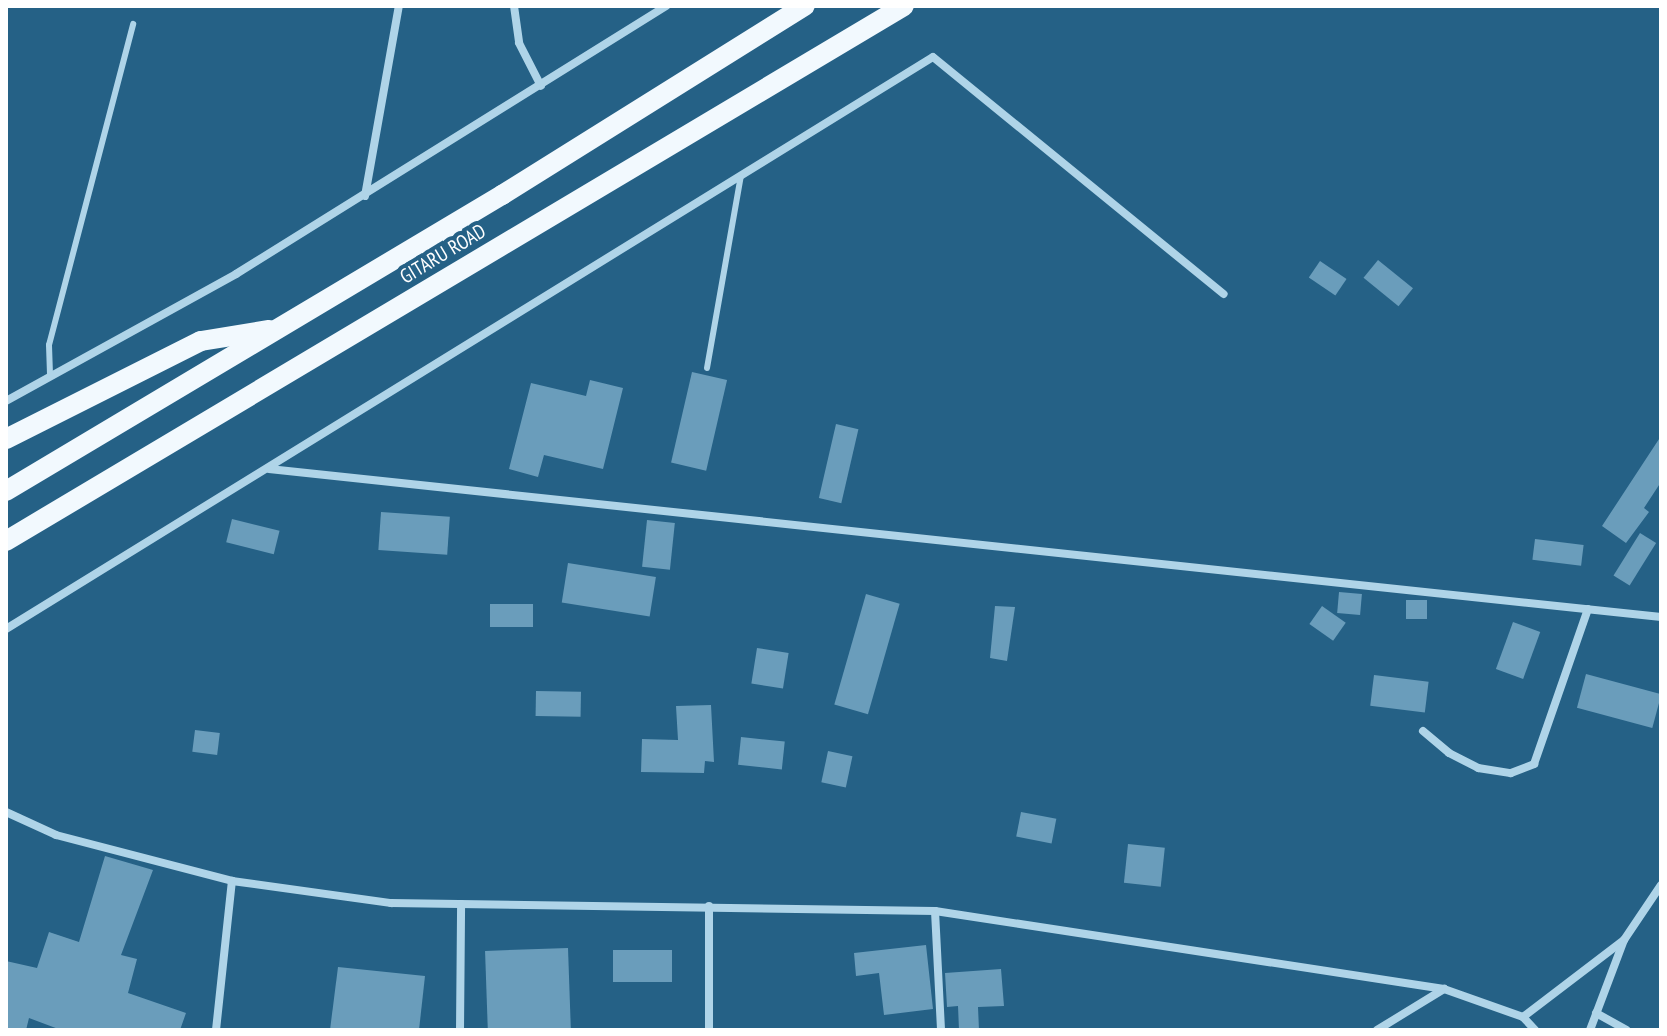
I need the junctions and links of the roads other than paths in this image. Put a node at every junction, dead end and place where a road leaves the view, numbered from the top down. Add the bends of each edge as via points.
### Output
1 (399, 6) edge
2 (514, 6) edge
3 (666, 6) edge
4 (805, 6) edge
5 (904, 6) edge
6 (133, 24) dead end
7 (541, 86) junction
8 (741, 176) junction
9 (365, 196) junction
10 (1224, 294) dead end
11 (281, 328) junction
12 (707, 368) dead end
13 (50, 374) junction
14 (6, 401) edge
15 (6, 439) edge
16 (268, 469) junction
17 (6, 491) edge
18 (50, 515) junction
19 (6, 541) edge
20 (6, 554) edge
21 (1588, 609) junction
22 (1661, 617) edge
23 (6, 629) edge
24 (1423, 731) dead end
25 (6, 812) edge
26 (232, 881) junction
27 (1661, 885) edge
28 (461, 904) junction
29 (709, 906) junction
30 (935, 911) junction
31 (1624, 940) junction
32 (1444, 989) junction
33 (1596, 1013) junction
34 (1523, 1017) junction
35 (216, 1030) edge
36 (460, 1030) edge
37 (709, 1030) edge
38 (941, 1030) edge
39 (1377, 1030) edge
40 (1535, 1030) edge
41 (1590, 1030) edge
42 (1627, 1030) edge

1 - 9 street
2 - 7 street via 519,43
3 - 7 street
4 - 11 main road, GITARU ROAD
5 - 18 main road, GITARU ROAD
6 - 13 lane via 49,345
7 - 9 street
8 - 10 street via 933,57
8 - 12 lane
8 - 16 street
9 - 13 street
11 - 15 main road via 201,341
11 - 17 main road, GITARU ROAD
13 - 14 street
16 - 21 street
16 - 23 street
18 - 19 main road, GITARU ROAD
18 - 20 main road
21 - 22 street
21 - 24 street via 1534,764 1511,773 1478,768
25 - 26 street via 56,835
26 - 28 street via 391,903
26 - 35 street
27 - 31 street
28 - 29 street
28 - 36 street
29 - 30 street
29 - 37 street
30 - 32 street
30 - 38 street
31 - 33 street
31 - 34 street
32 - 34 street
32 - 39 street
33 - 41 street
33 - 42 street
34 - 40 street

